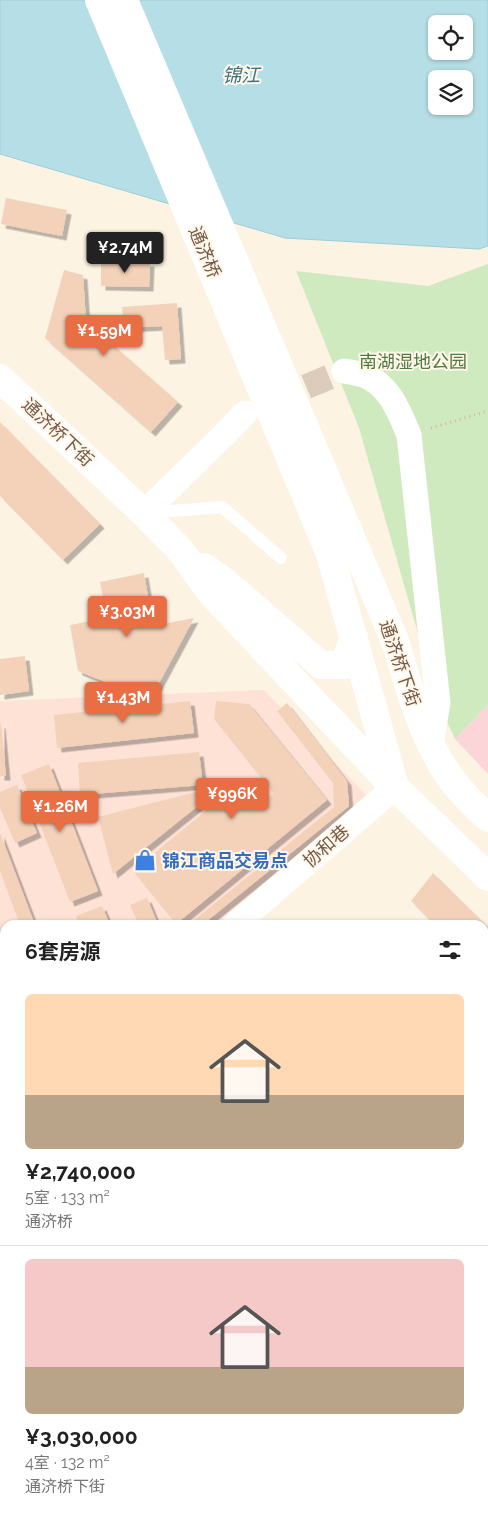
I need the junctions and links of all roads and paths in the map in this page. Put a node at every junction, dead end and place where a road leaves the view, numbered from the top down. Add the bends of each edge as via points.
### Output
1 (100, 0) edge
2 (124, 0) edge
3 (344, 371) tunnel mouth
4 (0, 378) edge
5 (488, 411) edge
6 (245, 413) dead end
7 (409, 435) junction
8 (322, 500) junction
9 (144, 513) junction
10 (180, 550) junction
11 (281, 558) dead end
12 (354, 637) junction
13 (431, 744) junction
14 (395, 788) junction
15 (482, 808) edge
16 (488, 877) edge
17 (241, 920) edge

1 - 8 street, 通济桥
2 - 8 street, 通济桥
3 - 7 street via 364,375 382,387 397,405
4 - 9 street, 通济桥下街
5 - 7 path
6 - 9 street
7 - 13 street via 438,703
8 - 12 street, 通济桥下街 via 330,554
8 - 13 street, 通济桥下街 via 394,641 416,711
9 - 10 street, 通济桥下街
9 - 11 lane via 222,507
10 - 12 street, 通济桥下街 via 225,582 321,665 344,666
10 - 14 street, 通济桥下街 via 212,594
12 - 14 street, 通济桥下街
13 - 15 street, 通济桥下街 via 455,783
14 - 16 street, 通济桥下街
14 - 17 street, 协和巷

